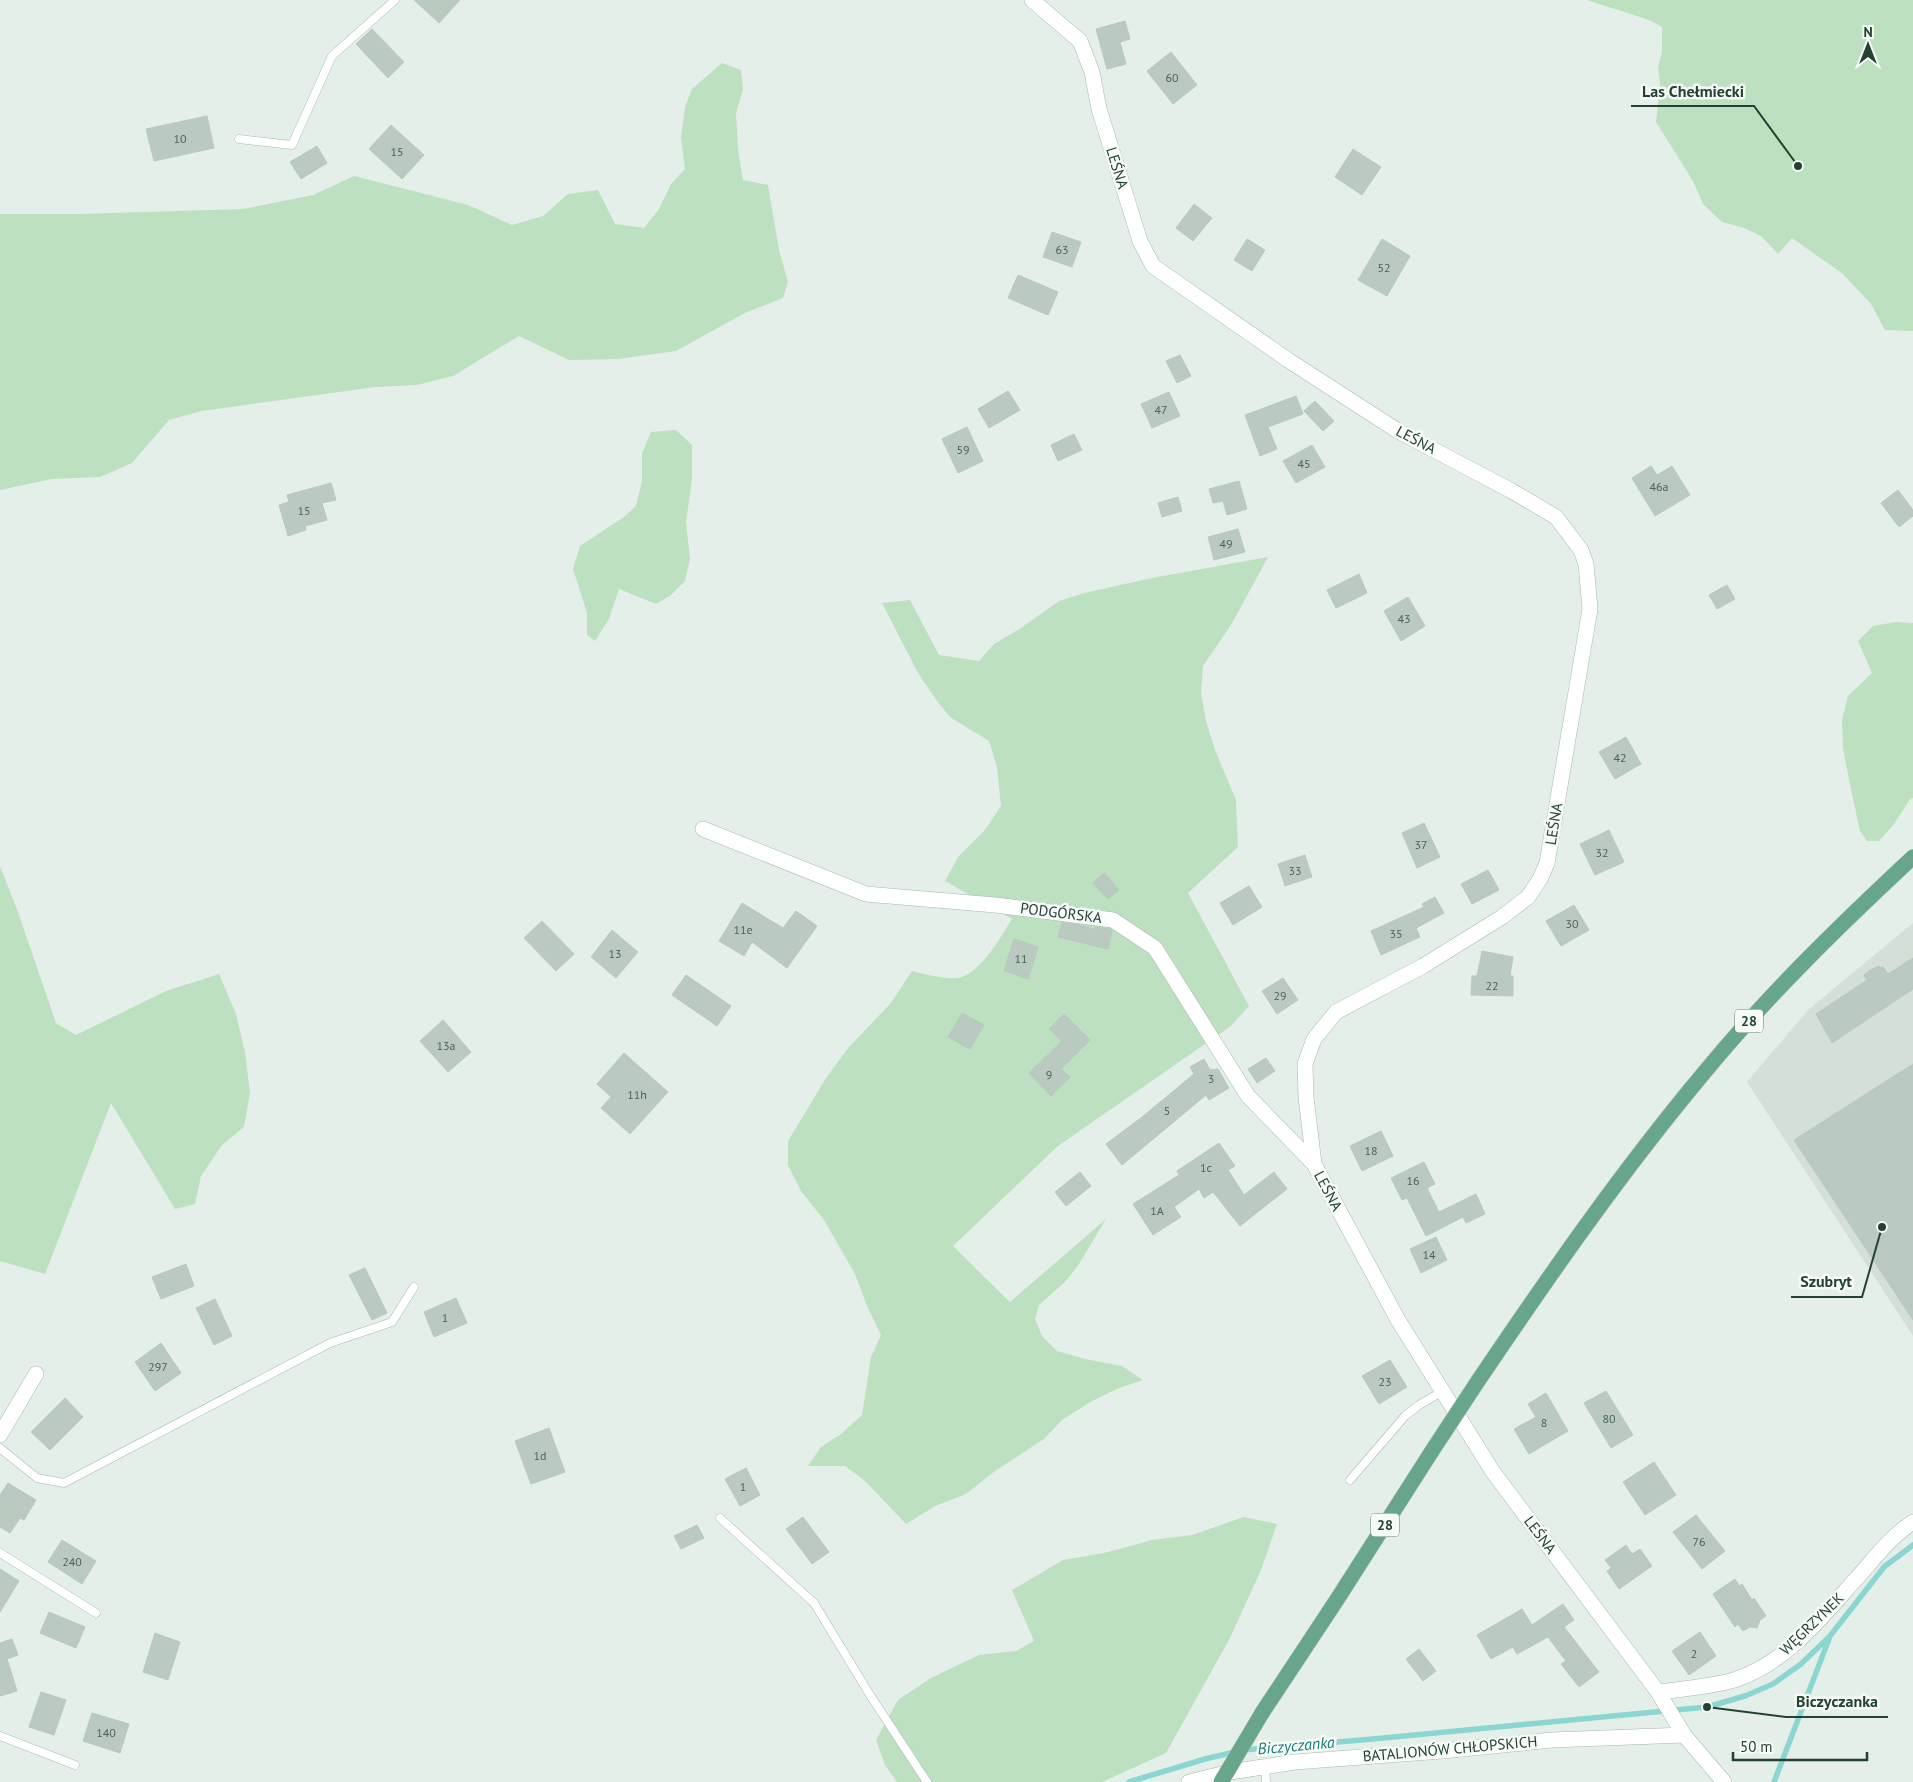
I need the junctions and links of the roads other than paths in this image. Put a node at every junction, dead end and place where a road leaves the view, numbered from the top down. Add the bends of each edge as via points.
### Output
1 (395, 0) edge
2 (1032, 0) edge
3 (239, 139) dead end
4 (703, 829) dead end
5 (1913, 857) edge
6 (1314, 1164) junction
7 (414, 1287) dead end
8 (36, 1374) dead end
9 (1443, 1391) junction
10 (0, 1435) edge
11 (0, 1448) edge
12 (1350, 1480) dead end
13 (720, 1518) dead end
14 (1913, 1522) edge
15 (0, 1553) edge
16 (96, 1613) dead end
17 (1658, 1692) junction
18 (1681, 1730) junction
19 (0, 1736) edge
20 (75, 1765) dead end
21 (1265, 1766) junction
22 (927, 1782) edge
23 (1189, 1782) edge
24 (1221, 1782) edge
25 (1266, 1782) edge
26 (1724, 1782) edge

1 - 3 lane via 332,56 292,145
2 - 6 street, LEŚNA via 1080,41 1092,72 1099,110 1140,242 1153,266 1280,355 1398,431 1556,517 1581,550 1586,564 1590,609 1548,863 1528,897 1502,917 1423,966 1336,1012 1314,1039 1305,1064
4 - 6 street, PODGÓRSKA via 866,894 995,905 1112,920 1155,948 1248,1096
5 - 24 main road, 28, bridge via 1766,1001 1703,1073 1603,1202 1432,1451 1262,1713
6 - 9 street, LEŚNA via 1398,1320
7 - 11 lane via 392,1322 330,1343 64,1483 37,1478
8 - 10 street
9 - 12 lane via 1405,1416
9 - 17 street, LEŚNA via 1493,1472
13 - 22 lane via 814,1603
14 - 17 street, WĘGRZYNEK via 1789,1649 1766,1665 1734,1680
15 - 16 lane
17 - 18 street
18 - 21 street, BATALIONÓW CHŁOPSKICH
18 - 26 street
19 - 20 lane
21 - 23 street, BATALIONÓW CHŁOPSKICH
21 - 25 lane

